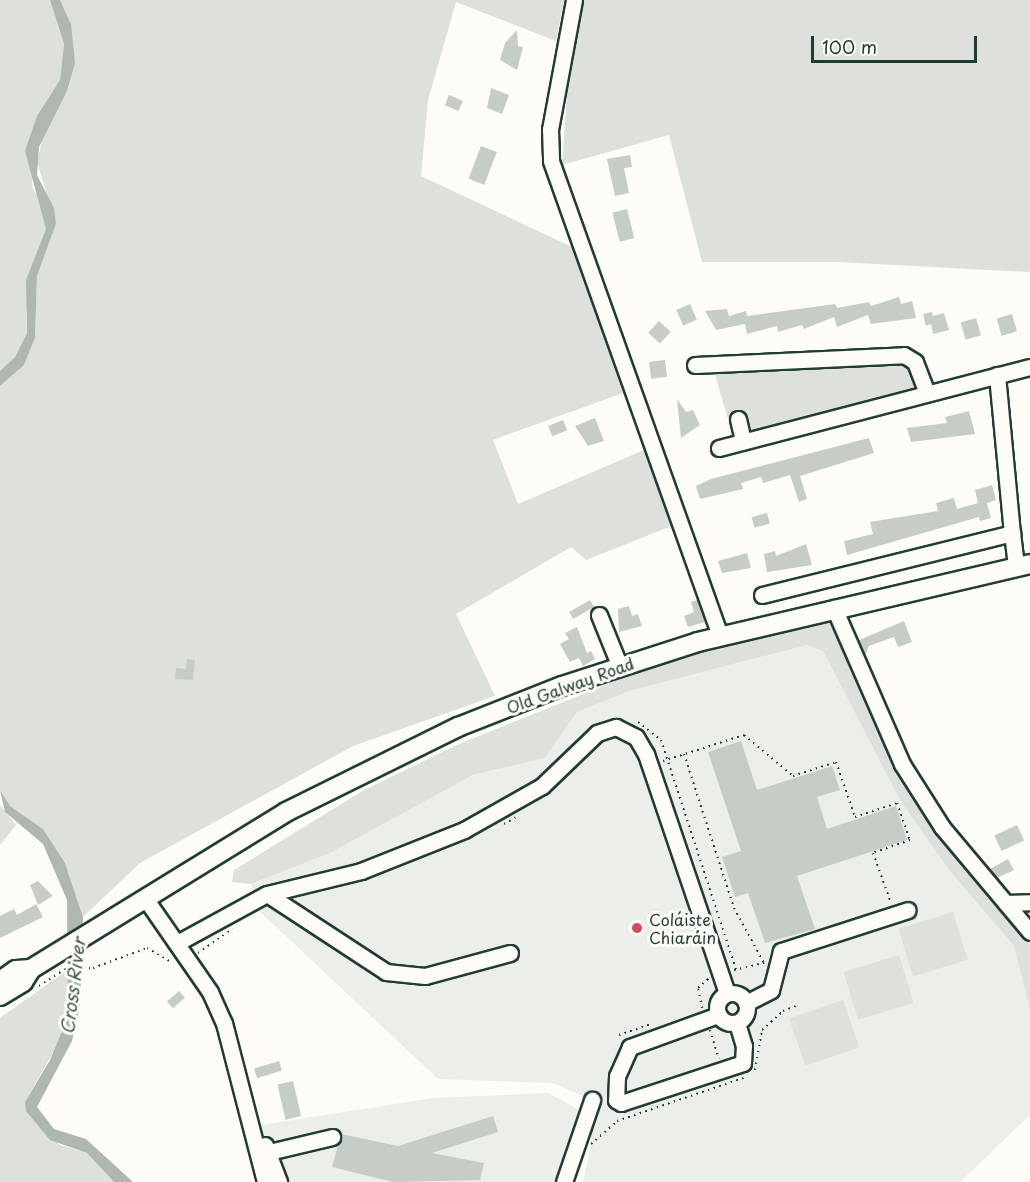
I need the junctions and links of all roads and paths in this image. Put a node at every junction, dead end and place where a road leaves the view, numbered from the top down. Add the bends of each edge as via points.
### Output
1 (574, 0) edge
2 (695, 366) dead end
3 (1030, 367) edge
4 (997, 375) junction
5 (927, 393) junction
6 (738, 419) dead end
7 (743, 441) junction
8 (719, 448) dead end
9 (1012, 533) junction
10 (1023, 566) edge
11 (762, 595) dead end
12 (834, 608) junction
13 (599, 615) dead end
14 (720, 636) junction
15 (620, 667) junction
16 (629, 718) dead end
17 (684, 754) junction
18 (667, 759) junction
19 (651, 766) junction
20 (267, 894) junction
21 (145, 898) junction
22 (1030, 902) edge
23 (1006, 903) junction
24 (902, 912) joint
25 (236, 926) dead end
26 (1030, 932) edge
27 (177, 943) junction
28 (510, 953) dead end
29 (199, 960) dead end
30 (764, 963) dead end
31 (177, 966) dead end
32 (705, 967) dead end
33 (30, 969) junction
34 (65, 969) dead end
35 (736, 970) dead end
36 (709, 978) dead end
37 (0, 981) edge
38 (727, 993) junction
39 (0, 996) edge
40 (746, 1003) junction
41 (718, 1015) junction
42 (737, 1023) junction
43 (592, 1100) dead end
44 (332, 1137) dead end
45 (255, 1138) junction
46 (269, 1152) junction
47 (265, 1182) edge
48 (279, 1182) edge
49 (564, 1182) edge

1 - 14 street via 550,129 551,161
2 - 5 street via 904,355 915,362
3 - 4 street
4 - 5 street
4 - 9 street
5 - 7 street
6 - 7 street
7 - 8 street
9 - 10 street
9 - 11 street
10 - 12 main road, Old Galway Road
12 - 14 main road, Old Galway Road
12 - 23 street via 902,764 942,827
13 - 15 street
14 - 15 main road, Old Galway Road
15 - 21 main road, Old Galway Road via 519,702 373,765
16 - 18 path via 661,740
17 - 18 path
17 - 24 path via 744,735 793,776 836,762 855,817 897,803 910,840 873,853
17 - 30 path via 734,908
18 - 19 path
18 - 35 path
19 - 20 street via 636,737 616,727 597,733 542,786 464,830 361,871
19 - 38 street
20 - 27 street
20 - 28 street via 386,972 425,976
21 - 27 street
21 - 33 main road, Old Galway Road
22 - 23 street
23 - 26 street
24 - 40 street via 781,951 771,990
25 - 29 path via 200,948
27 - 45 street via 210,992 224,1023
31 - 34 path via 147,948 93,968
32 - 36 path
33 - 37 main road via 16,970
33 - 39 main road via 23,982
38 - 40 street via 740,995
38 - 41 street via 717,1004
40 - 42 street via 746,1012
41 - 42 street via 727,1023
41 - 42 street via 630,1047 617,1076 616,1100 621,1103 743,1064 744,1046
43 - 49 street
44 - 46 street
45 - 46 street
45 - 47 street
46 - 48 street

